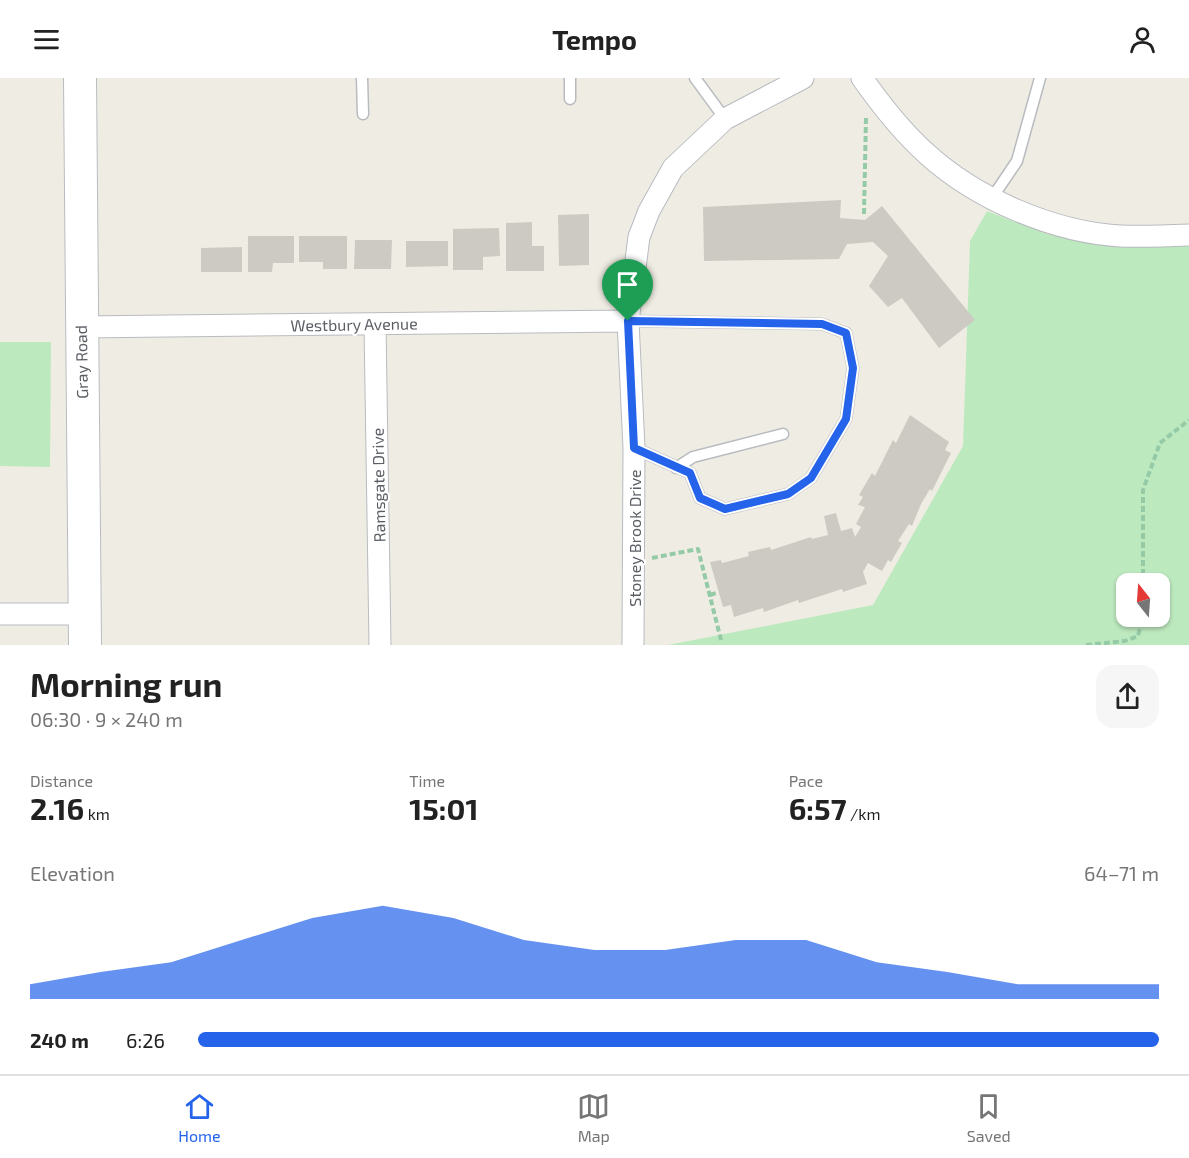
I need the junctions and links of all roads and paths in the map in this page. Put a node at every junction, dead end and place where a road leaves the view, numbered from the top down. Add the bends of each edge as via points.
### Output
1 (80, 78) edge
2 (362, 78) edge
3 (570, 78) edge
4 (694, 78) edge
5 (803, 78) edge
6 (862, 78) edge
7 (1040, 78) edge
8 (570, 99) dead end
9 (880, 103) junction
10 (363, 114) dead end
11 (725, 119) junction
12 (992, 198) junction
13 (864, 214) dead end
14 (1189, 236) edge
15 (628, 321) junction
16 (375, 324) junction
17 (81, 327) junction
18 (1189, 420) edge
19 (783, 434) dead end
20 (634, 448) junction
21 (676, 468) junction
22 (633, 562) junction
23 (1143, 573) edge
24 (717, 593) dead end
25 (710, 595) junction
26 (0, 614) edge
27 (85, 614) junction
28 (1140, 627) edge
29 (721, 640) dead end
30 (85, 645) edge
31 (380, 645) edge
32 (633, 645) edge
33 (1086, 645) edge

1 - 17 main road, Gray Road
2 - 10 lane
3 - 8 lane
4 - 11 lane
5 - 11 street, Stoney Brook Drive
6 - 9 street
7 - 12 lane via 1017,161
9 - 12 street via 928,155
9 - 13 path via 865,117
11 - 15 street, Stoney Brook Drive via 673,168 649,211 639,237
12 - 14 street via 1069,228 1119,236
15 - 16 street, Westbury Avenue
15 - 20 street, Stoney Brook Drive
15 - 21 lane via 822,324 846,333 853,368 846,419 811,478 788,494 725,509 700,498 690,473
16 - 17 street, Westbury Avenue
16 - 31 street, Ramsgate Drive
17 - 27 main road, Gray Road
18 - 23 path via 1160,442 1143,490
19 - 21 lane via 693,457
20 - 21 lane
20 - 22 street, Stoney Brook Drive
22 - 25 path via 698,549
22 - 32 street, Stoney Brook Drive
24 - 25 path
25 - 29 path
26 - 27 street
27 - 30 main road, Gray Road
28 - 33 path via 1138,636 1125,641

